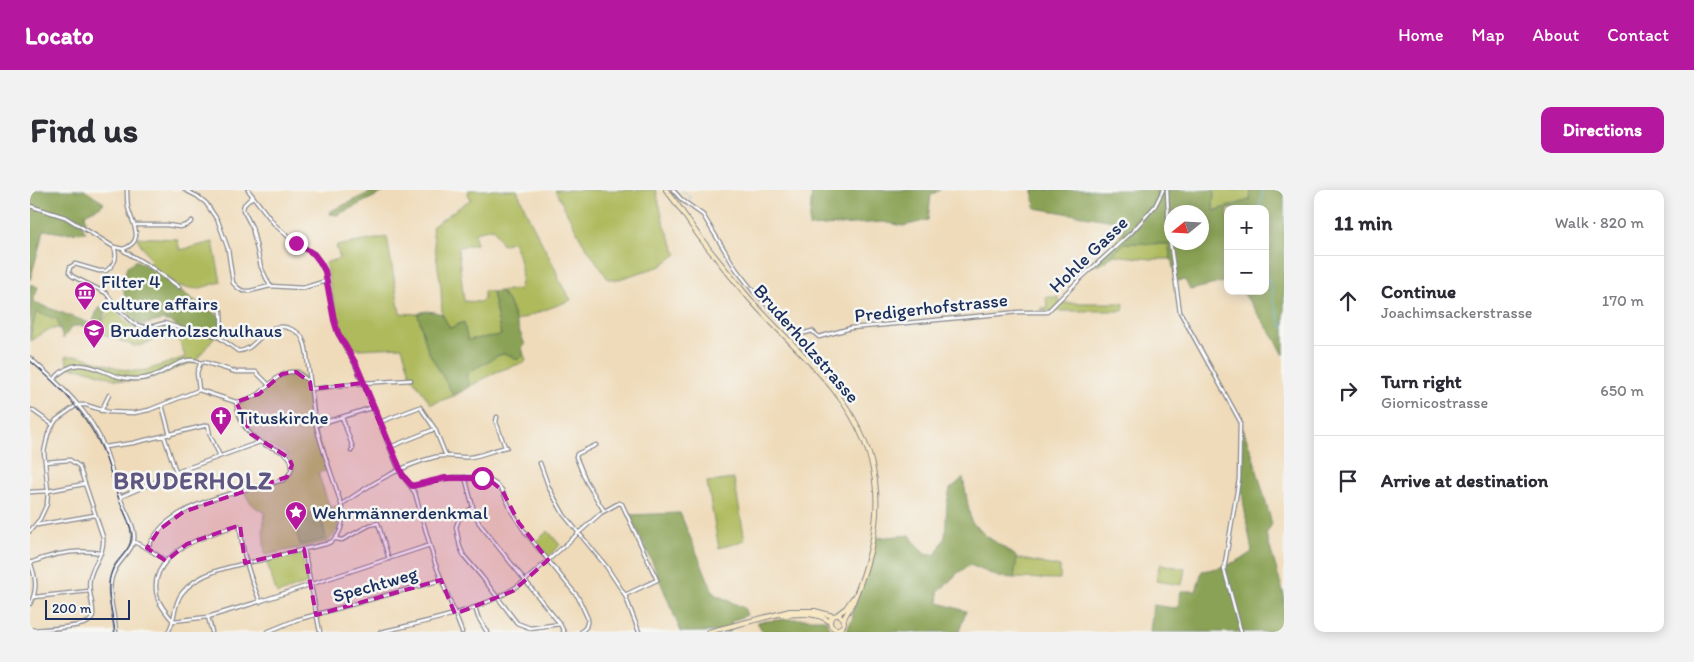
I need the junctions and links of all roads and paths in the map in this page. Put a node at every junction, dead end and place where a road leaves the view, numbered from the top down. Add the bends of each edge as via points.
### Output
1 (127, 190) edge
2 (185, 190) edge
3 (248, 190) edge
4 (666, 190) edge
5 (673, 190) edge
6 (1165, 190) edge
7 (253, 196) junction
8 (30, 206) edge
9 (192, 221) dead end
10 (135, 225) junction
11 (114, 247) junction
12 (123, 248) junction
13 (327, 280) junction
14 (270, 286) junction
15 (178, 287) dead end
16 (204, 301) dead end
17 (1047, 312) joint
18 (220, 337) junction
19 (30, 358) edge
20 (201, 363) junction
21 (54, 379) junction
22 (411, 380) dead end
23 (310, 382) junction
24 (364, 383) junction
25 (269, 385) junction
26 (311, 389) junction
27 (199, 390) junction
28 (109, 395) dead end
29 (236, 402) junction
30 (77, 405) junction
31 (162, 405) junction
32 (374, 407) junction
33 (32, 410) dead end
34 (101, 411) junction
35 (342, 417) junction
36 (497, 417) dead end
37 (380, 422) junction
38 (53, 425) junction
39 (316, 425) junction
40 (435, 429) junction
41 (170, 435) junction
42 (164, 436) junction
43 (260, 442) junction
44 (596, 445) dead end
45 (104, 447) junction
46 (390, 447) junction
47 (351, 451) dead end
48 (220, 456) junction
49 (446, 456) junction
50 (45, 462) junction
51 (540, 463) dead end
52 (399, 470) junction
53 (176, 472) junction
54 (465, 477) junction
55 (84, 484) junction
56 (412, 486) junction
57 (48, 491) junction
58 (30, 492) edge
59 (120, 497) junction
60 (341, 504) junction
61 (472, 506) junction
62 (604, 511) junction
63 (95, 515) junction
64 (36, 525) junction
65 (30, 531) edge
66 (578, 533) junction
67 (336, 538) junction
68 (134, 542) junction
69 (430, 545) junction
70 (147, 548) junction
71 (304, 549) junction
72 (101, 553) junction
73 (388, 559) junction
74 (548, 560) junction
75 (166, 561) junction
76 (30, 563) edge
77 (245, 563) junction
78 (442, 580) junction
79 (526, 581) junction
80 (310, 584) junction
81 (89, 591) junction
82 (857, 592) junction
83 (625, 595) junction
84 (34, 597) junction
85 (498, 597) junction
86 (260, 602) junction
87 (30, 604) edge
88 (474, 606) junction
89 (456, 614) junction
90 (316, 615) junction
91 (836, 615) junction
92 (772, 616) junction
93 (208, 617) junction
94 (844, 619) junction
95 (173, 621) junction
96 (830, 622) junction
97 (560, 624) junction
98 (30, 630) edge
99 (834, 630) edge
100 (839, 630) edge
101 (116, 632) edge
102 (168, 632) edge
103 (212, 632) edge
104 (267, 632) edge
105 (320, 632) edge
106 (380, 632) edge
107 (462, 632) edge
108 (487, 632) edge
109 (564, 632) edge
110 (581, 632) edge
111 (639, 632) edge
112 (708, 632) edge
113 (1241, 632) edge

1 - 10 street via 128,207
2 - 14 street via 206,203 218,221 228,249 232,277 238,288 250,291
3 - 7 street
4 - 82 main road, Bruderholzstrasse via 749,298 834,390 864,438 874,470 877,511 873,542
5 - 17 street, Predigerhofstrasse via 703,215 736,270 794,331 812,331 818,337 851,328
6 - 17 street, Hohle Gasse via 1131,233
6 - 113 street via 1180,312 1240,422 1239,479 1224,570
7 - 13 street via 283,233 314,254
7 - 14 street via 243,210 252,227 261,267
8 - 11 street via 65,217
9 - 10 street via 180,227
10 - 12 street via 135,241
11 - 12 street
11 - 18 street via 116,261 106,271 74,264 69,269 70,274 106,293 134,324 146,328 165,323 190,332
12 - 15 street
13 - 14 street via 303,288
13 - 24 street via 338,333
16 - 18 street via 221,312
18 - 23 street via 242,351 268,331 279,327 291,329 304,343
19 - 21 street
20 - 21 street via 185,361 152,376 134,379 117,377 85,365 72,366
20 - 25 street via 236,372 256,372
20 - 27 street via 197,373
21 - 30 street
22 - 24 street
23 - 25 street via 296,372 289,372
23 - 26 street
24 - 26 street
24 - 32 street
25 - 29 street via 251,399
26 - 39 street
27 - 29 street
27 - 31 street
28 - 34 street
29 - 43 street via 244,426
30 - 34 street
30 - 38 street
30 - 45 street
31 - 34 street via 134,413
31 - 41 street
32 - 35 street
32 - 37 street
33 - 38 street
35 - 39 street
35 - 47 street
36 - 49 street via 506,447 470,457
37 - 40 street via 420,407
37 - 46 street
38 - 50 street via 45,445
39 - 60 street
40 - 46 street
40 - 49 street
41 - 42 street
41 - 48 street via 208,425
42 - 45 street
42 - 53 street
43 - 48 street
43 - 70 street via 290,458 292,465 288,477 214,499 183,512 159,530
44 - 62 street via 576,457
45 - 59 street
46 - 52 street
48 - 53 street
49 - 52 street via 437,456
50 - 55 street via 75,462
50 - 57 street
51 - 66 street via 556,502
52 - 56 street
52 - 60 street
53 - 59 street
54 - 56 street
54 - 61 street
54 - 74 street via 488,479 497,484 518,523
55 - 57 street
55 - 63 street
56 - 69 street
57 - 58 street
57 - 64 street via 48,504
59 - 68 street via 133,530
60 - 67 street via 342,521
61 - 79 street via 479,524
61 - 85 street via 457,522 460,547
62 - 66 street
62 - 83 street via 621,503 657,580
63 - 64 street
63 - 72 street via 103,537
64 - 65 street
66 - 74 street
66 - 83 street
67 - 71 street via 330,543
67 - 73 street via 342,540 378,524
68 - 70 street
68 - 101 street via 111,578
69 - 73 street
69 - 78 street
70 - 75 street
71 - 77 street
71 - 80 street
72 - 76 street via 82,551
72 - 81 street via 90,578
73 - 80 street
74 - 79 street
74 - 110 street via 578,597 587,615 588,623
75 - 77 street via 192,542 240,526
75 - 95 street via 159,572 156,588 161,606
76 - 84 street via 36,581
77 - 86 street
77 - 95 street via 208,575 189,586 177,601
78 - 89 street
78 - 90 street, Spechtweg
79 - 85 street
79 - 97 street
80 - 86 street
80 - 90 street
81 - 84 street
81 - 98 street via 93,613 86,624
82 - 91 main road, Bruderholzstrasse via 846,608
82 - 94 main road, Bruderholzstrasse
83 - 111 street
84 - 87 street
85 - 88 street
85 - 97 street via 522,626
86 - 93 street
88 - 89 street
88 - 108 street
89 - 106 street
89 - 107 street
90 - 104 street, Spechtweg
90 - 105 street
91 - 92 main road via 803,610
91 - 94 main road
91 - 96 main road, Bruderholzstrasse
92 - 96 main road via 811,615
92 - 112 main road
93 - 95 street
93 - 103 street
94 - 100 main road, Bruderholzstrasse
95 - 102 street
96 - 99 main road, Bruderholzstrasse
97 - 109 street
99 - 100 main road, Bruderholzstrasse

